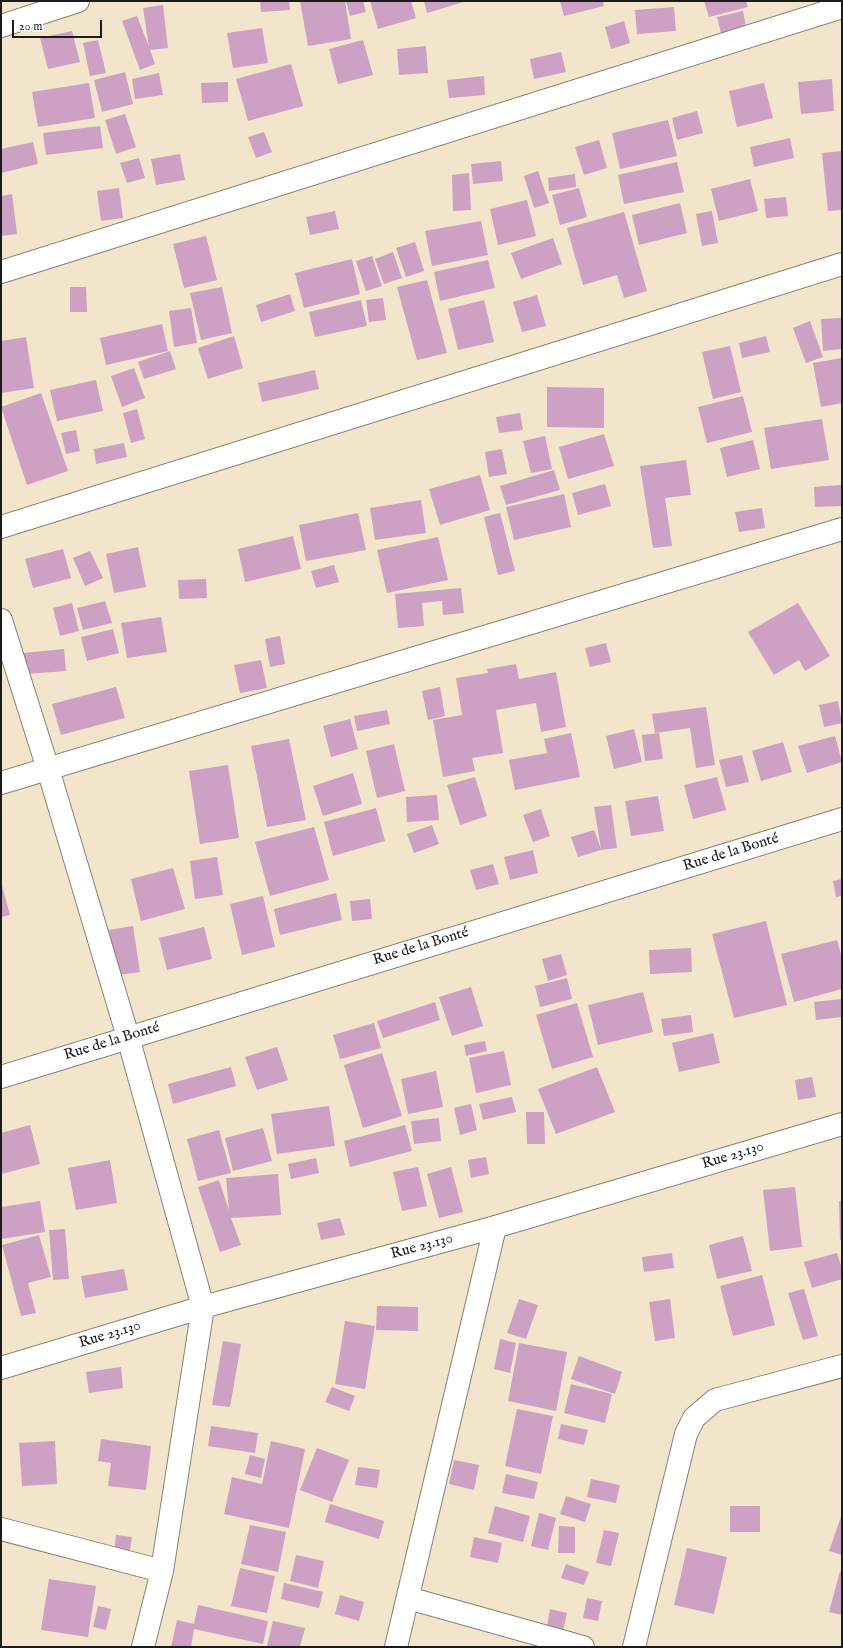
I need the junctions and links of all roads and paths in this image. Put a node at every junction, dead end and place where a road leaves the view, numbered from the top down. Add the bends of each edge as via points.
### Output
1 (78, 1) edge
2 (842, 8) edge
3 (1, 26) edge
4 (842, 264) edge
5 (1, 272) edge
6 (1, 527) edge
7 (842, 529) edge
8 (1, 620) edge
9 (48, 769) junction
10 (1, 783) edge
11 (842, 819) edge
12 (128, 1037) junction
13 (1, 1077) edge
14 (842, 1124) edge
15 (495, 1227) junction
16 (203, 1307) junction
17 (842, 1366) edge
18 (1, 1368) edge
19 (1, 1529) edge
20 (162, 1571) junction
21 (408, 1598) junction
22 (143, 1647) edge
23 (396, 1647) edge
24 (583, 1647) edge
25 (634, 1647) edge

1 - 3 street
2 - 5 street
4 - 6 street
7 - 9 street
8 - 9 street
9 - 10 street
9 - 12 street
11 - 12 street, Rue de la Bonté
12 - 13 street, Rue de la Bonté
12 - 16 street
14 - 15 street, Rue 23.130
15 - 16 street, Rue 23.130
15 - 21 street
16 - 18 street, Rue 23.130
16 - 20 street
17 - 25 street via 715,1400 694,1418 686,1434
19 - 20 street
20 - 22 street
21 - 23 street
21 - 24 street

